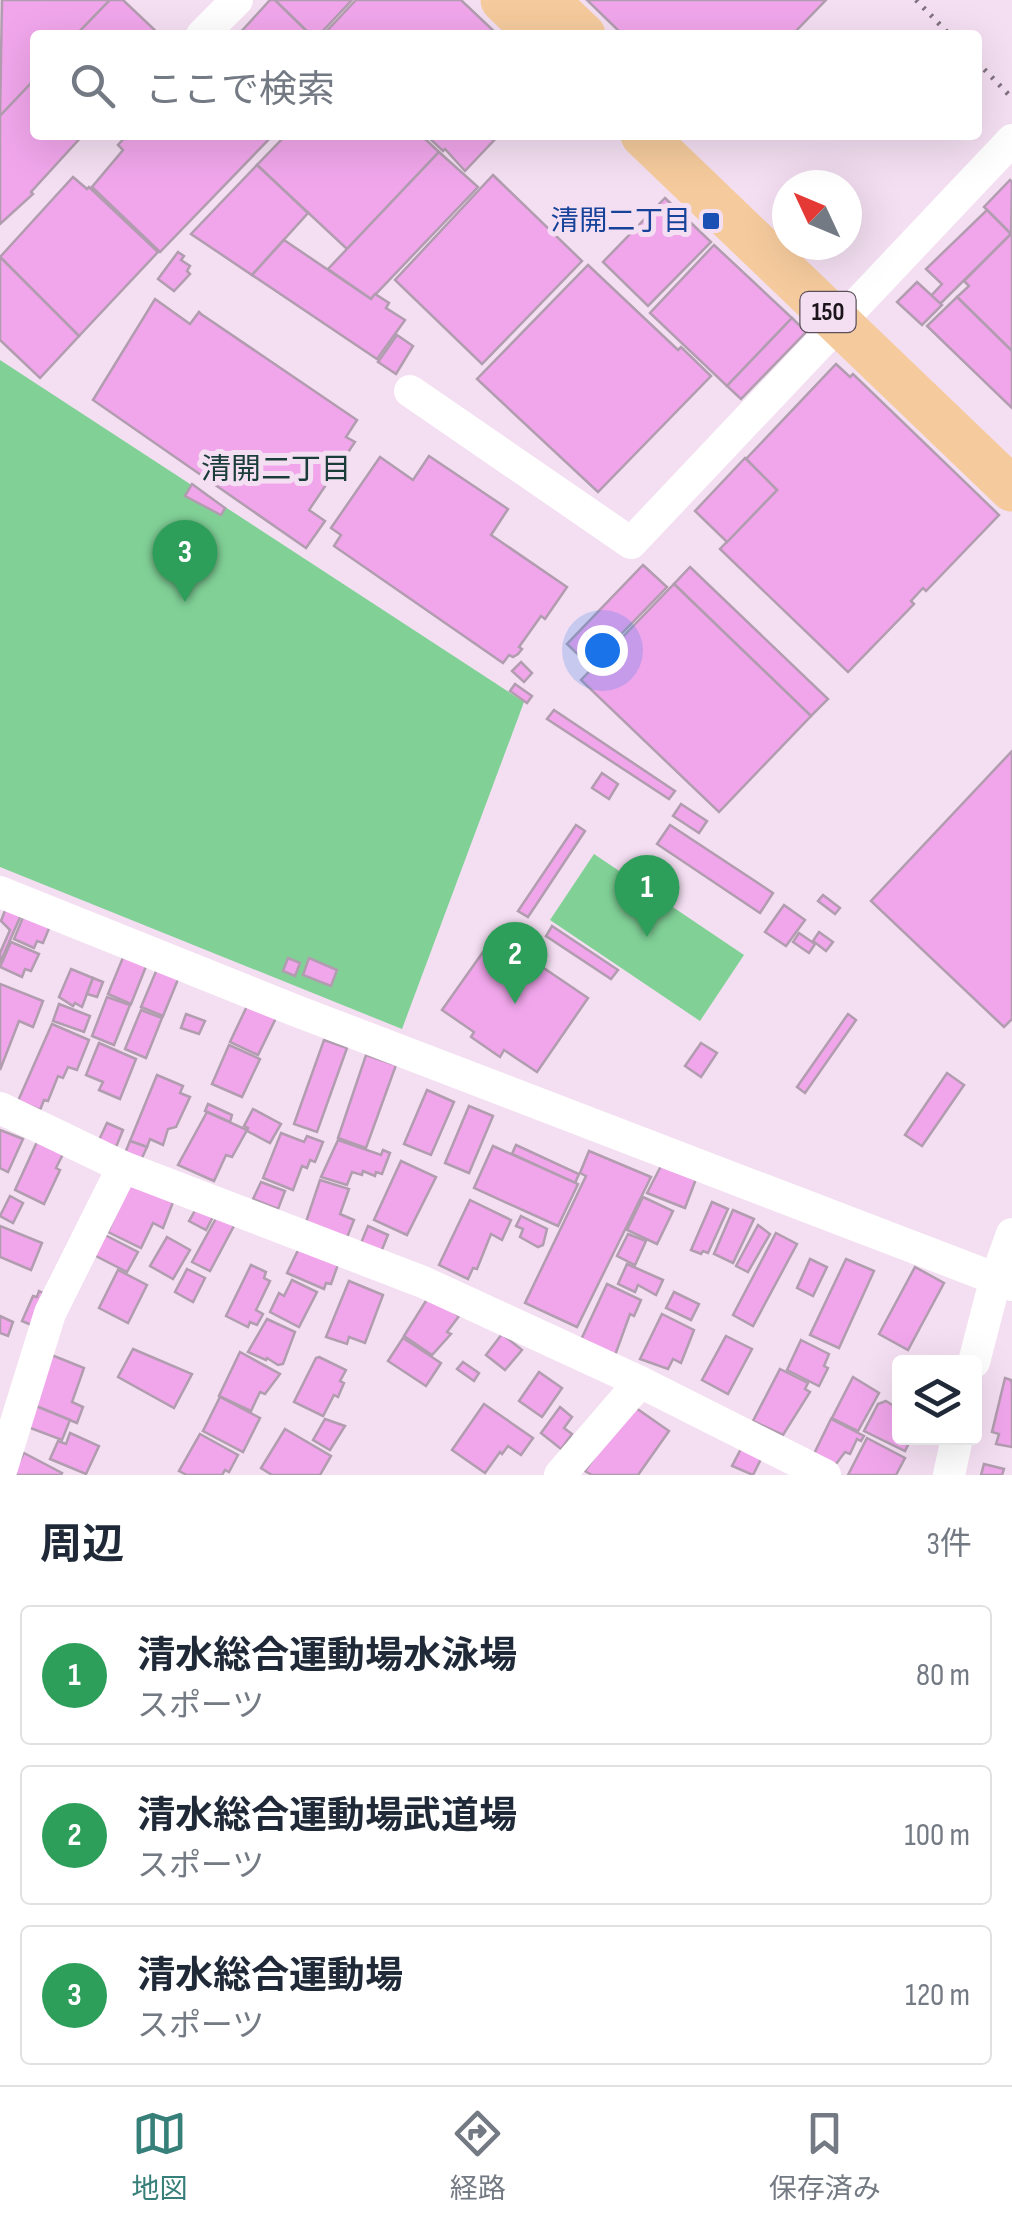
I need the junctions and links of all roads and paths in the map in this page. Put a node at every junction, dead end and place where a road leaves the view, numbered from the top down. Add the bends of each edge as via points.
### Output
1 (237, 0) edge
2 (503, 0) edge
3 (546, 0) edge
4 (916, 0) edge
5 (207, 30) edge
6 (534, 30) edge
7 (578, 30) edge
8 (945, 30) edge
9 (982, 67) edge
10 (1012, 98) edge
11 (650, 140) edge
12 (692, 140) edge
13 (1012, 140) edge
14 (772, 217) edge
15 (812, 260) edge
16 (848, 311) junction
17 (410, 391) dead end
18 (1012, 446) edge
19 (1012, 489) edge
20 (0, 892) edge
21 (0, 1108) edge
22 (123, 1167) junction
23 (1012, 1234) edge
24 (1004, 1283) edge
25 (977, 1355) edge
26 (640, 1382) junction
27 (955, 1445) edge
28 (0, 1474) edge
29 (560, 1475) edge
30 (825, 1475) edge
31 (948, 1475) edge

1 - 5 street
2 - 6 highway
3 - 7 highway
4 - 8 path
9 - 10 path
11 - 16 highway, 150
12 - 14 highway
13 - 16 street
15 - 16 highway, 150
16 - 17 street via 631,544
16 - 18 highway, 150
16 - 19 highway, 150
20 - 24 street
21 - 22 street
22 - 26 street via 423,1282
22 - 28 street via 50,1314
23 - 24 street
24 - 25 street
26 - 29 street
26 - 30 street
27 - 31 street

